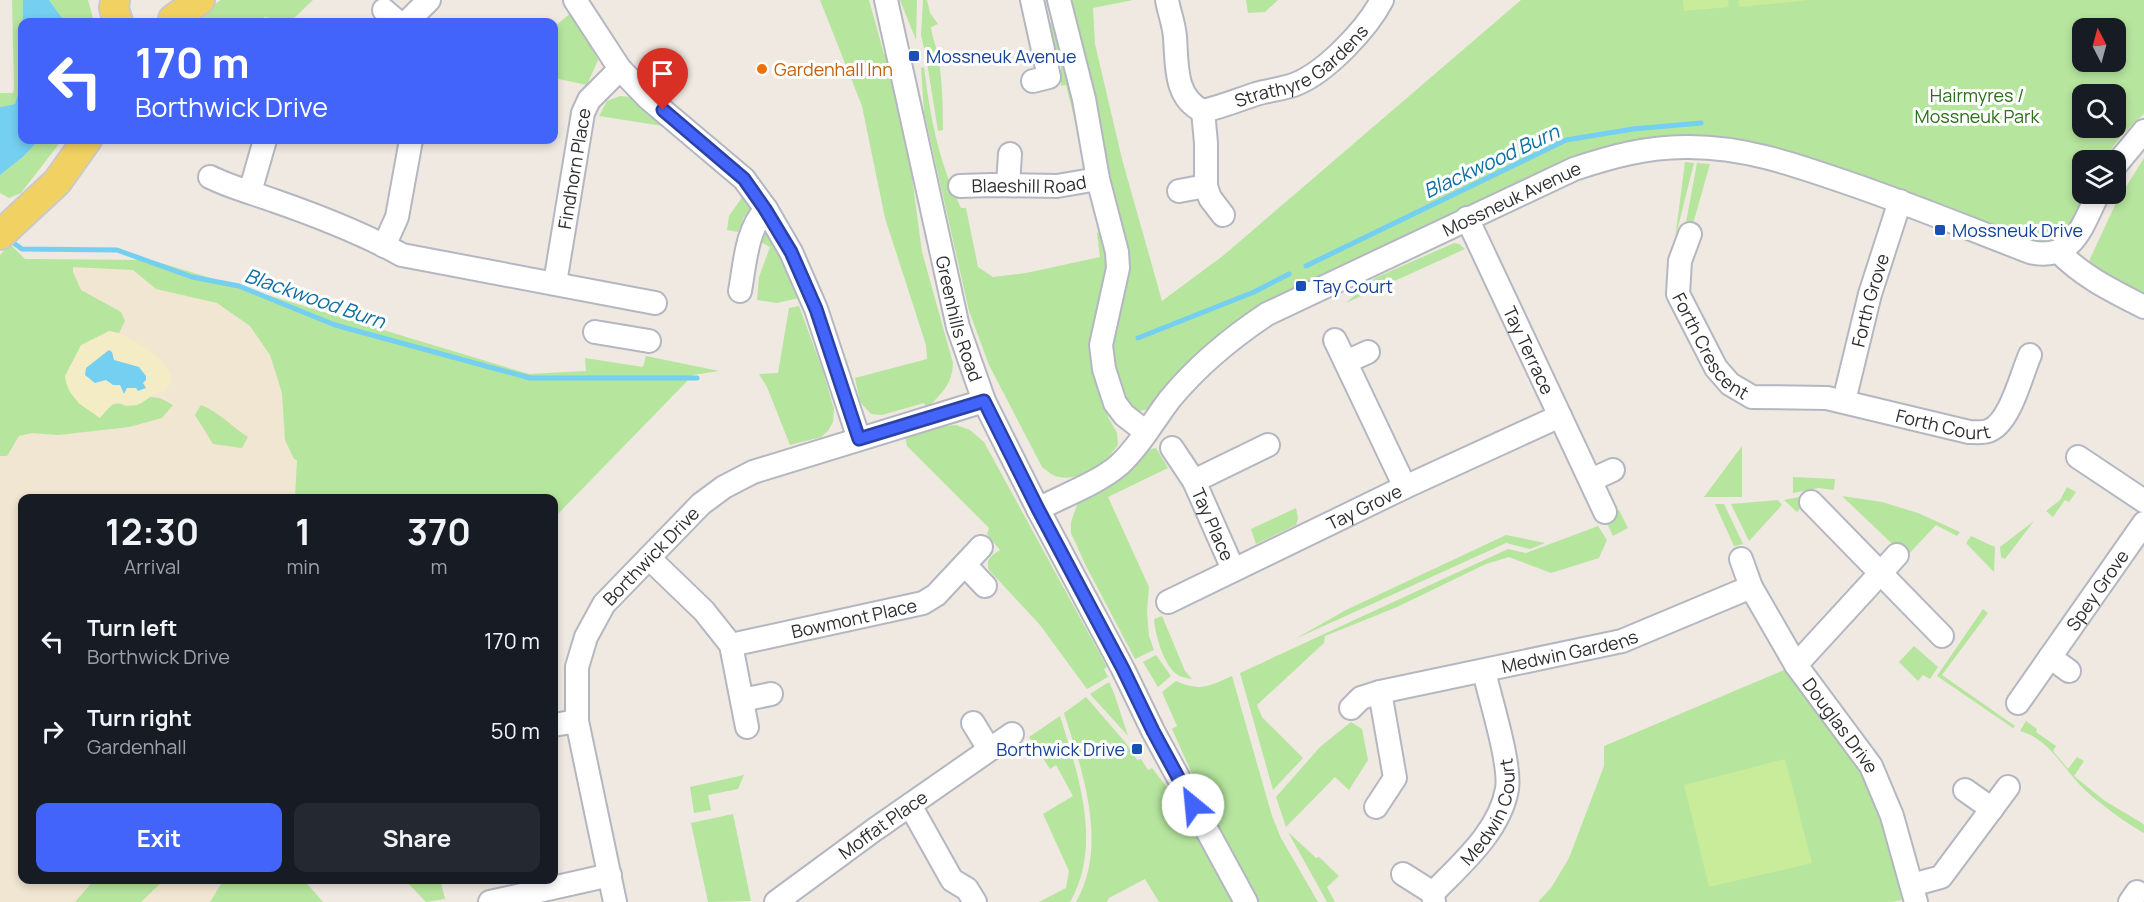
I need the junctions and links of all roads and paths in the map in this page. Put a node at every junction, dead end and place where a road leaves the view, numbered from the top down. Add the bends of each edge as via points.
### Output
1 (200, 0) edge
2 (429, 0) edge
3 (575, 0) edge
4 (886, 0) edge
5 (1059, 0) edge
6 (1167, 0) edge
7 (1382, 0) edge
8 (1033, 3) edge
9 (172, 14) edge
10 (411, 18) edge
11 (620, 69) junction
12 (1033, 81) dead end
13 (1203, 111) junction
14 (2144, 131) edge
15 (84, 144) edge
16 (264, 144) edge
17 (410, 144) edge
18 (2126, 153) edge
19 (1010, 154) dead end
20 (210, 177) dead end
21 (1098, 179) junction
22 (1008, 185) junction
23 (960, 186) dead end
24 (1206, 186) junction
25 (1179, 191) dead end
26 (250, 192) junction
27 (1900, 201) junction
28 (2093, 204) edge
29 (765, 209) junction
30 (1223, 215) dead end
31 (1467, 218) junction
32 (1690, 234) dead end
33 (0, 235) edge
34 (384, 246) junction
35 (2059, 252) junction
36 (555, 283) junction
37 (740, 291) dead end
38 (623, 297) junction
39 (655, 303) dead end
40 (2144, 307) edge
41 (595, 333) dead end
42 (617, 335) junction
43 (1335, 340) dead end
44 (649, 341) dead end
45 (1368, 352) dead end
46 (2030, 355) dead end
47 (1346, 362) junction
48 (984, 401) junction
49 (1844, 401) junction
50 (1560, 416) junction
51 (1146, 432) junction
52 (859, 439) junction
53 (1268, 445) dead end
54 (1172, 448) dead end
55 (2078, 457) dead end
56 (1613, 470) dead end
57 (1591, 480) junction
58 (1194, 481) junction
59 (1405, 487) junction
60 (2144, 501) edge
61 (1810, 502) dead end
62 (1038, 509) junction
63 (1605, 512) dead end
64 (2144, 523) edge
65 (981, 547) dead end
66 (1897, 555) dead end
67 (649, 558) junction
68 (1741, 559) dead end
69 (965, 565) junction
70 (1233, 569) junction
71 (1880, 573) junction
72 (985, 586) dead end
73 (1751, 587) junction
74 (1168, 602) dead end
75 (1942, 636) dead end
76 (731, 645) junction
77 (2050, 657) junction
78 (1796, 665) junction
79 (1484, 671) junction
80 (2069, 671) dead end
81 (1380, 692) junction
82 (771, 694) dead end
83 (742, 700) junction
84 (2018, 703) dead end
85 (1351, 708) dead end
86 (577, 721) junction
87 (973, 723) dead end
88 (558, 724) edge
89 (747, 727) dead end
90 (1012, 734) dead end
91 (989, 749) junction
92 (2008, 787) dead end
93 (1965, 790) dead end
94 (910, 805) junction
95 (1376, 807) dead end
96 (1992, 809) junction
97 (1403, 874) dead end
98 (610, 875) junction
99 (1914, 894) edge
100 (1433, 897) edge
101 (490, 902) edge
102 (615, 902) edge
103 (776, 902) edge
104 (975, 902) edge
105 (1246, 902) edge

1 - 9 main road
2 - 10 street
3 - 11 street
4 - 48 street, Greenhills Road via 958,327
5 - 8 street, Blaeshill Road
5 - 21 street, Blaeshill Road via 1084,99
6 - 13 street via 1180,86 1189,103
7 - 13 street, Strathyre Gardens via 1346,48 1306,79
8 - 12 street via 1049,77
11 - 29 street via 648,98 744,179
11 - 36 street, Findhorn Place via 589,100 584,113
13 - 24 street
14 - 18 street
15 - 33 main road via 57,182
16 - 26 street
17 - 34 street via 397,217
19 - 22 street
20 - 26 street
21 - 22 street, Blaeshill Road via 1057,186
21 - 51 street, Blaeshill Road via 1118,268 1101,345 1104,369 1115,403
22 - 23 street, Blaeshill Road
24 - 25 street
24 - 30 street
26 - 34 street
27 - 31 street, Mossneuk Avenue via 1784,161 1686,147 1636,151 1583,166
27 - 35 street, Mossneuk Avenue via 2030,252
27 - 49 street, Forth Grove via 1870,294
28 - 35 street via 2077,235
29 - 37 street via 752,228
29 - 52 street via 791,252 816,309
31 - 50 street, Tay Terrace
31 - 51 street, Mossneuk Avenue via 1267,314 1203,364
32 - 49 street, Forth Crescent via 1680,261 1678,294 1716,368 1730,384 1752,397
34 - 36 street via 402,255
35 - 40 street via 2094,282
36 - 38 street
38 - 39 street
38 - 42 street
41 - 42 street
42 - 44 street
43 - 47 street
45 - 47 street
46 - 49 street, Forth Court via 2007,414 1985,432 1970,432
47 - 59 street
48 - 52 street, Borthwick Drive
48 - 62 street, Greenhills Road
50 - 57 street, Tay Terrace
50 - 59 street, Tay Grove
51 - 62 street, Mossneuk Avenue via 1119,465
52 - 67 street, Borthwick Drive via 753,472 724,487 701,504
53 - 58 street, Tay Place
54 - 58 street, Tay Place
55 - 60 street
56 - 57 street
57 - 63 street, Tay Terrace
58 - 70 street, Tay Place
59 - 70 street, Tay Grove
61 - 71 street
62 - 105 street, Greenhills Road
64 - 77 street, Spey Grove
65 - 69 street, Bowmont Place
66 - 71 street
67 - 76 street via 704,611
67 - 86 street, Borthwick Drive via 604,604 585,637 577,667
68 - 73 street, Douglas Drive
69 - 72 street
69 - 76 street, Bowmont Place via 923,603
70 - 74 street, Tay Grove
71 - 75 street
71 - 78 street
73 - 78 street, Douglas Drive
73 - 79 street, Medwin Gardens via 1622,641
76 - 83 street
77 - 80 street
77 - 84 street, Spey Grove
78 - 99 street, Douglas Drive via 1871,766 1892,816
79 - 81 street, Medwin Gardens
79 - 100 street, Medwin Court via 1507,773 1507,789 1485,836
81 - 85 street, Medwin Gardens via 1361,698
81 - 95 street via 1395,778
82 - 83 street
83 - 89 street
86 - 88 street
86 - 98 street, Borthwick Drive
87 - 91 street
90 - 91 street, Moffat Place
91 - 94 street, Moffat Place
92 - 96 street
93 - 96 street
94 - 103 street, Moffat Place
94 - 104 street via 952,880 967,890
96 - 99 street via 1941,877
97 - 100 street
98 - 101 street
98 - 102 street, Borthwick Drive

